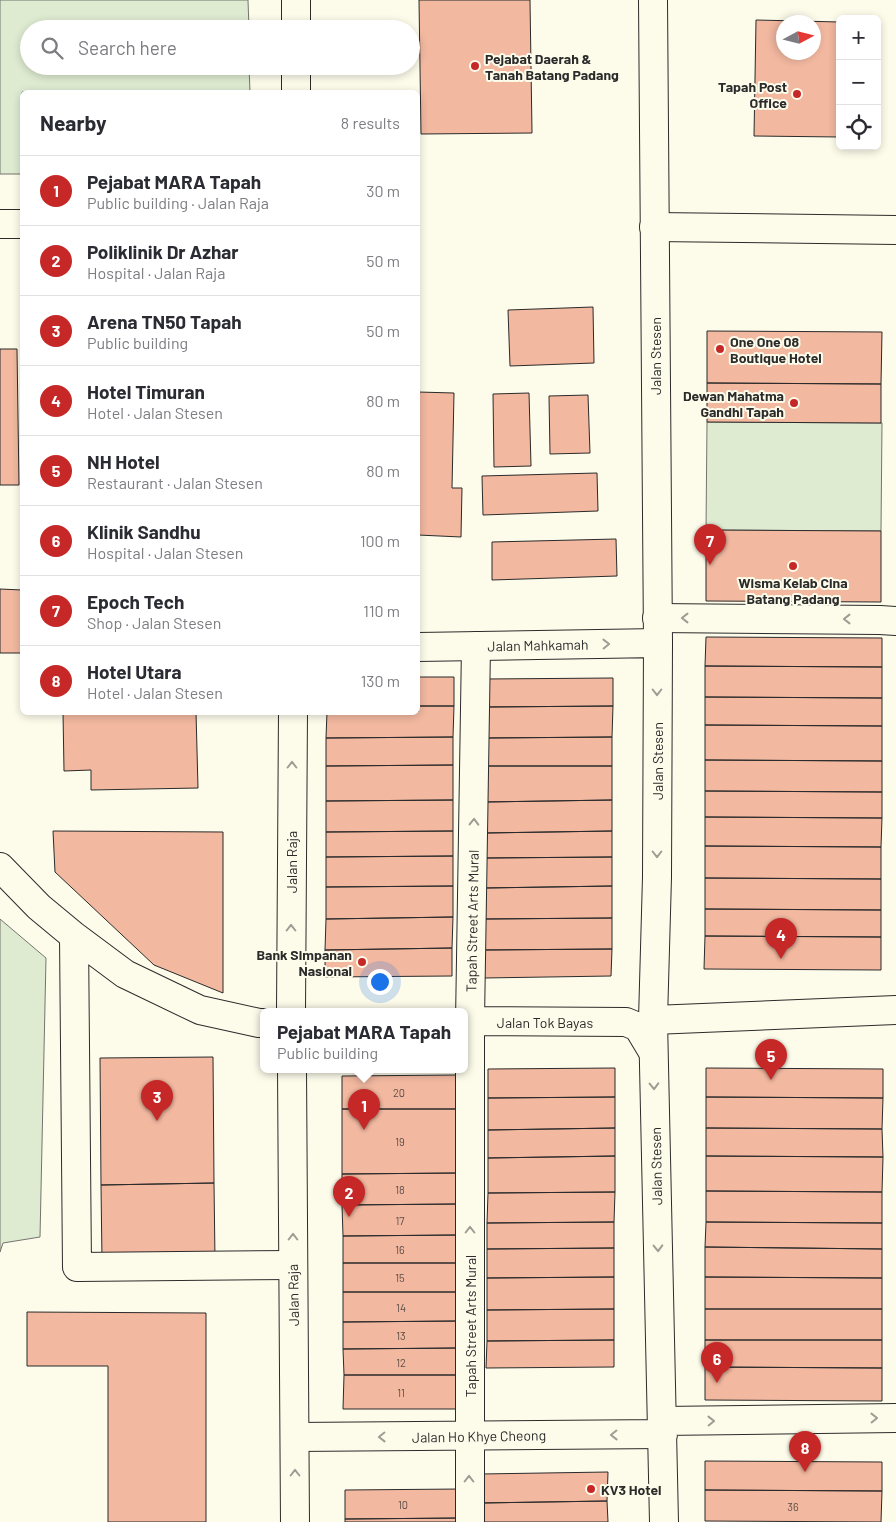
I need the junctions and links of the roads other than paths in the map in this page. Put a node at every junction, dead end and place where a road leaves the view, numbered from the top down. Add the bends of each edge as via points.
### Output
1 (296, 0) edge
2 (653, 0) edge
3 (296, 20) edge
4 (296, 75) edge
5 (296, 90) edge
6 (0, 224) edge
7 (20, 224) edge
8 (654, 227) junction
9 (896, 230) edge
10 (896, 621) edge
11 (657, 631) junction
12 (476, 646) junction
13 (420, 647) edge
14 (292, 715) edge
15 (0, 867) edge
16 (74, 936) junction
17 (291, 1008) edge
18 (467, 1008) edge
19 (896, 1010) edge
20 (653, 1020) junction
21 (468, 1021) edge
22 (260, 1023) edge
23 (654, 1052) junction
24 (292, 1073) edge
25 (467, 1073) edge
26 (293, 1265) junction
27 (896, 1418) edge
28 (663, 1428) junction
29 (470, 1436) junction
30 (295, 1437) junction
31 (295, 1522) edge
32 (470, 1522) edge
33 (664, 1522) edge

1 - 3 main road
2 - 8 main road, Jalan Stesen
4 - 5 main road
6 - 7 main road
8 - 9 main road
8 - 11 main road, Jalan Stesen
10 -> 11 main road, Jalan Mahkamah
12 -> 11 main road, Jalan Mahkamah
11 -> 20 main road, Jalan Stesen via 657,877
12 - 13 main road, Jalan Mahkamah
18 -> 12 main road, Tapah Street Arts Mural
17 -> 14 main road, Jalan Raja
15 - 16 main road via 39,907
16 - 22 main road via 125,974 200,1010
16 - 26 main road via 77,1267
19 - 20 main road
20 - 23 main road, Jalan Stesen
21 - 23 main road, Jalan Tok Bayas via 626,1022 638,1027
23 -> 28 main road, Jalan Stesen
26 -> 24 main road, Jalan Raja
29 -> 25 main road, Tapah Street Arts Mural
26 - 30 main road, Jalan Raja
28 -> 27 main road, Jalan Ho Khye Cheong
28 -> 29 main road, Jalan Ho Khye Cheong
28 - 33 main road, Jalan Stesen
29 -> 30 main road, Jalan Ho Khye Cheong
32 -> 29 main road, Tapah Street Arts Mural
31 -> 30 main road, Jalan Raja

